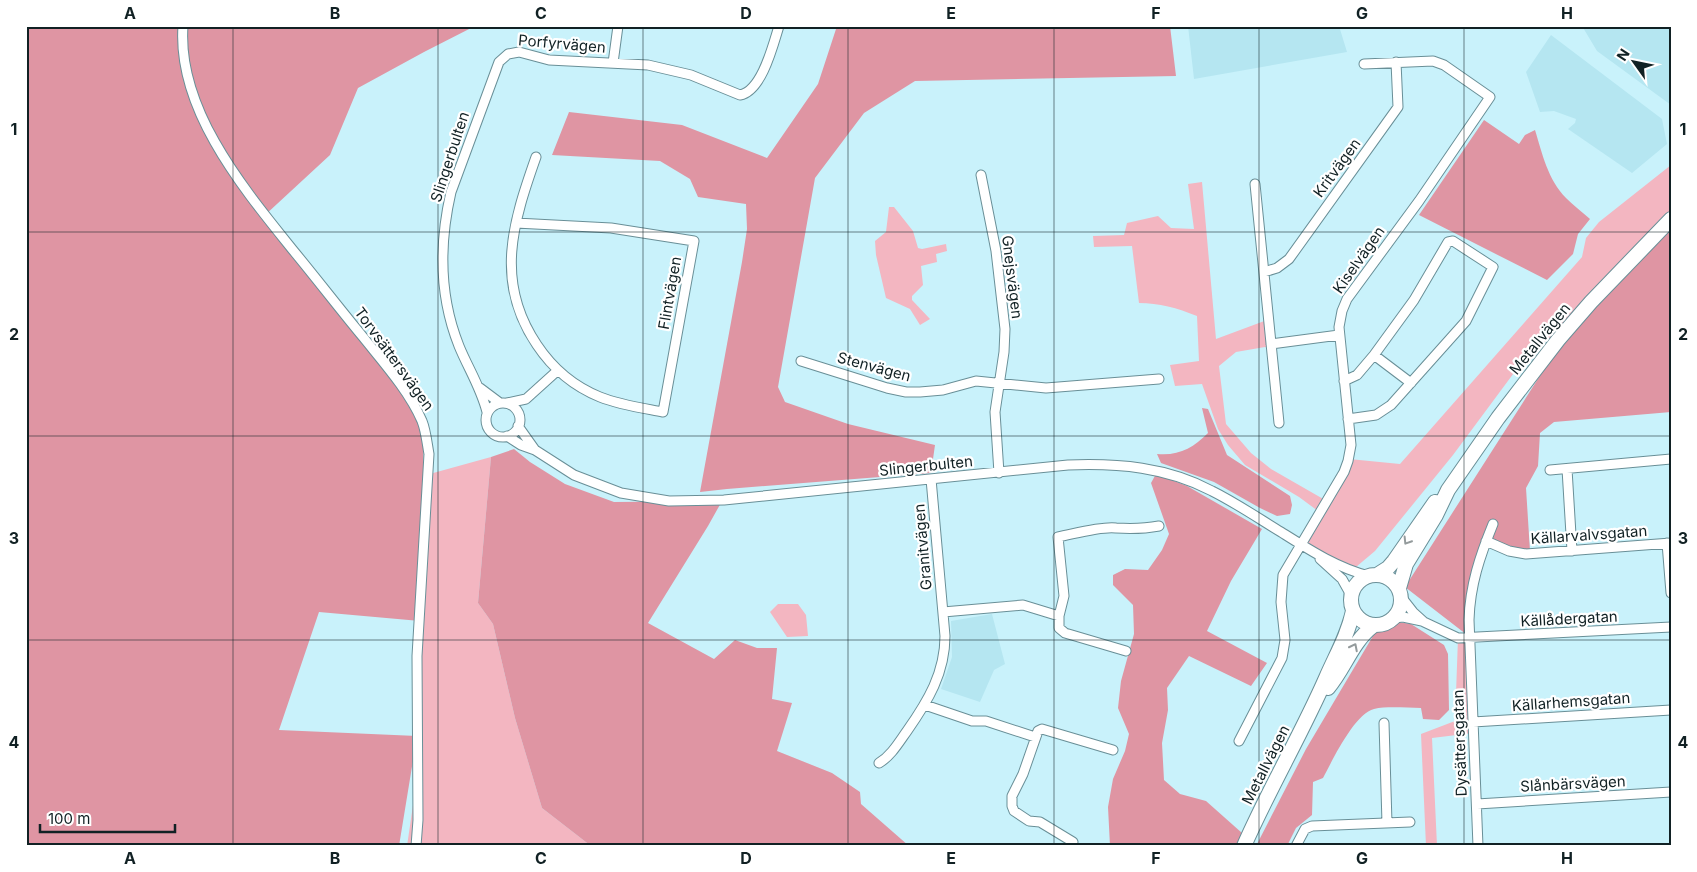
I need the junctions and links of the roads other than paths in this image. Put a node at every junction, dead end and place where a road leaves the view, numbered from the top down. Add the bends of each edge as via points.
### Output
1 (183, 26) edge
2 (618, 26) edge
3 (779, 26) edge
4 (1396, 62) junction
5 (613, 63) junction
6 (1364, 64) dead end
7 (492, 79) joint
8 (536, 157) dead end
9 (981, 175) dead end
10 (1255, 184) dead end
11 (1671, 219) edge
12 (516, 223) junction
13 (1264, 272) junction
14 (1339, 335) junction
15 (1271, 344) junction
16 (1374, 355) junction
17 (802, 361) dead end
18 (557, 371) junction
19 (1159, 378) dead end
20 (1344, 381) junction
21 (999, 383) junction
22 (1411, 383) junction
23 (480, 388) junction
24 (526, 399) junction
25 (503, 403) junction
26 (487, 412) junction
27 (519, 415) junction
28 (1348, 419) junction
29 (1279, 424) dead end
30 (518, 426) junction
31 (507, 436) junction
32 (535, 450) junction
33 (1671, 459) edge
34 (1568, 469) junction
35 (1550, 470) dead end
36 (999, 472) junction
37 (931, 479) junction
38 (1448, 490) junction
39 (1493, 524) dead end
40 (1159, 526) dead end
41 (1486, 542) junction
42 (1669, 543) edge
43 (1300, 544) junction
44 (1310, 550) junction
45 (1572, 551) junction
46 (1373, 575) junction
47 (1671, 592) edge
48 (1400, 593) junction
49 (1351, 595) junction
50 (1353, 611) junction
51 (943, 612) junction
52 (1059, 616) junction
53 (1394, 618) junction
54 (1424, 622) junction
55 (1373, 626) junction
56 (1671, 627) edge
57 (1470, 638) junction
58 (1126, 650) dead end
59 (1318, 700) junction
60 (925, 705) junction
61 (1671, 710) edge
62 (1473, 722) junction
63 (1384, 723) dead end
64 (1036, 737) junction
65 (1239, 741) dead end
66 (1113, 750) dead end
67 (879, 762) dead end
68 (1671, 792) edge
69 (1476, 804) junction
70 (1410, 822) dead end
71 (1387, 823) junction
72 (1072, 842) dead end
73 (416, 846) edge
74 (1244, 846) edge
75 (1296, 846) edge
76 (1478, 846) edge

1 - 73 street, Torvsättersvägen via 184,61 192,91 228,165 378,356 414,405 425,430 429,454 417,656
2 - 5 street, Porfyrvägen
3 - 5 street, Porfyrvägen via 765,67 752,88 744,94 735,94 675,70
4 - 6 street
4 - 13 street, Kritvägen via 1398,107 1289,259
4 - 14 street, Kiselvägen via 1438,62 1490,97 1347,299 1340,316
5 - 7 street, Porfyrvägen via 549,60 513,52 499,62
7 - 23 street, Slingerbulten via 451,192 442,251 451,325
8 - 12 street, Flintvägen
9 - 21 street, Gnejsvägen via 996,251 1005,329
10 - 13 street
11 - 38 main road, Metallvägen via 1558,340
12 - 18 street, Flintvägen via 510,264 514,295 531,336
12 - 18 street, Flintvägen via 611,228 694,241 663,412 601,398
13 - 15 street
14 - 15 street
14 - 20 street, Kiselvägen
15 - 29 street
16 - 20 street via 1357,375
16 - 22 street
16 - 22 street via 1414,300 1448,242 1453,241 1493,267 1466,321
17 - 21 street, Stenvägen via 906,392 934,391 976,381
18 - 24 street
19 - 21 street via 1046,388
20 - 28 street, Kiselvägen
21 - 36 street, Gnejsvägen via 995,426
22 - 28 street via 1384,411 1365,418
23 - 25 street, Slingerbulten
23 - 26 street, Slingerbulten
24 - 25 street
24 - 27 street
25 - 26 street via 495,404
25 - 27 street via 514,408
26 - 31 street via 489,430 496,435
27 - 30 street
28 - 43 street, Kiselvägen via 1350,450 1344,472
30 - 31 street
30 - 32 street, Slingerbulten
31 - 32 street, Slingerbulten
32 - 37 street, Slingerbulten via 560,468 597,485 638,497 669,501 724,500
33 - 34 street
34 - 35 street
34 - 45 street
36 - 37 street, Slingerbulten
36 - 43 street, Slingerbulten via 1093,464 1134,466 1166,473 1211,490
37 - 51 street, Granitvägen
38 -> 46 main road, Metallvägen via 1428,511 1388,568
38 - 48 main road, Metallvägen via 1406,564
39 - 41 street, Dysättersgatan
40 - 52 street via 1134,530 1107,528 1058,538 1064,596
41 - 45 street, Källarvalvsgatan via 1526,554
41 - 57 street, Dysättersgatan via 1472,587
42 - 45 street, Källarvalvsgatan
42 - 47 street, Källarvalvsgatan
43 - 44 street, Slingerbulten
43 - 65 street, Kiselvägen via 1281,583 1285,640 1282,658
44 - 46 street, Slingerbulten via 1350,570
44 - 49 street, Slingerbulten via 1342,579
46 - 48 main road via 1392,580
46 - 49 main road, Metallvägen via 1359,581
48 - 53 main road, Metallvägen via 1400,609
48 - 54 street
49 - 50 main road, Metallvägen
50 - 55 main road via 1361,621
50 - 59 main road, Metallvägen
51 - 52 street via 1023,605
51 - 60 street, Granitvägen via 943,660
52 - 58 street via 1059,628 1065,633
53 - 54 street
53 - 55 main road, Metallvägen
54 - 57 street via 1454,638
59 -> 55 main road, Metallvägen via 1342,669 1356,641
56 - 57 street, Källådergatan
57 - 62 street, Dysättersgatan
59 - 74 main road, Metallvägen
60 - 64 street
60 - 67 street, Granitvägen via 889,754
61 - 62 street, Källarhemsgatan
62 - 69 street, Dysättersgatan
63 - 71 street
64 - 66 street via 1042,729
64 - 72 street via 1012,796 1014,812 1029,821 1040,822
68 - 69 street, Slånbärsvägen
69 - 76 street, Dysättersgatan
70 - 71 street
71 - 75 street via 1312,826 1305,829

